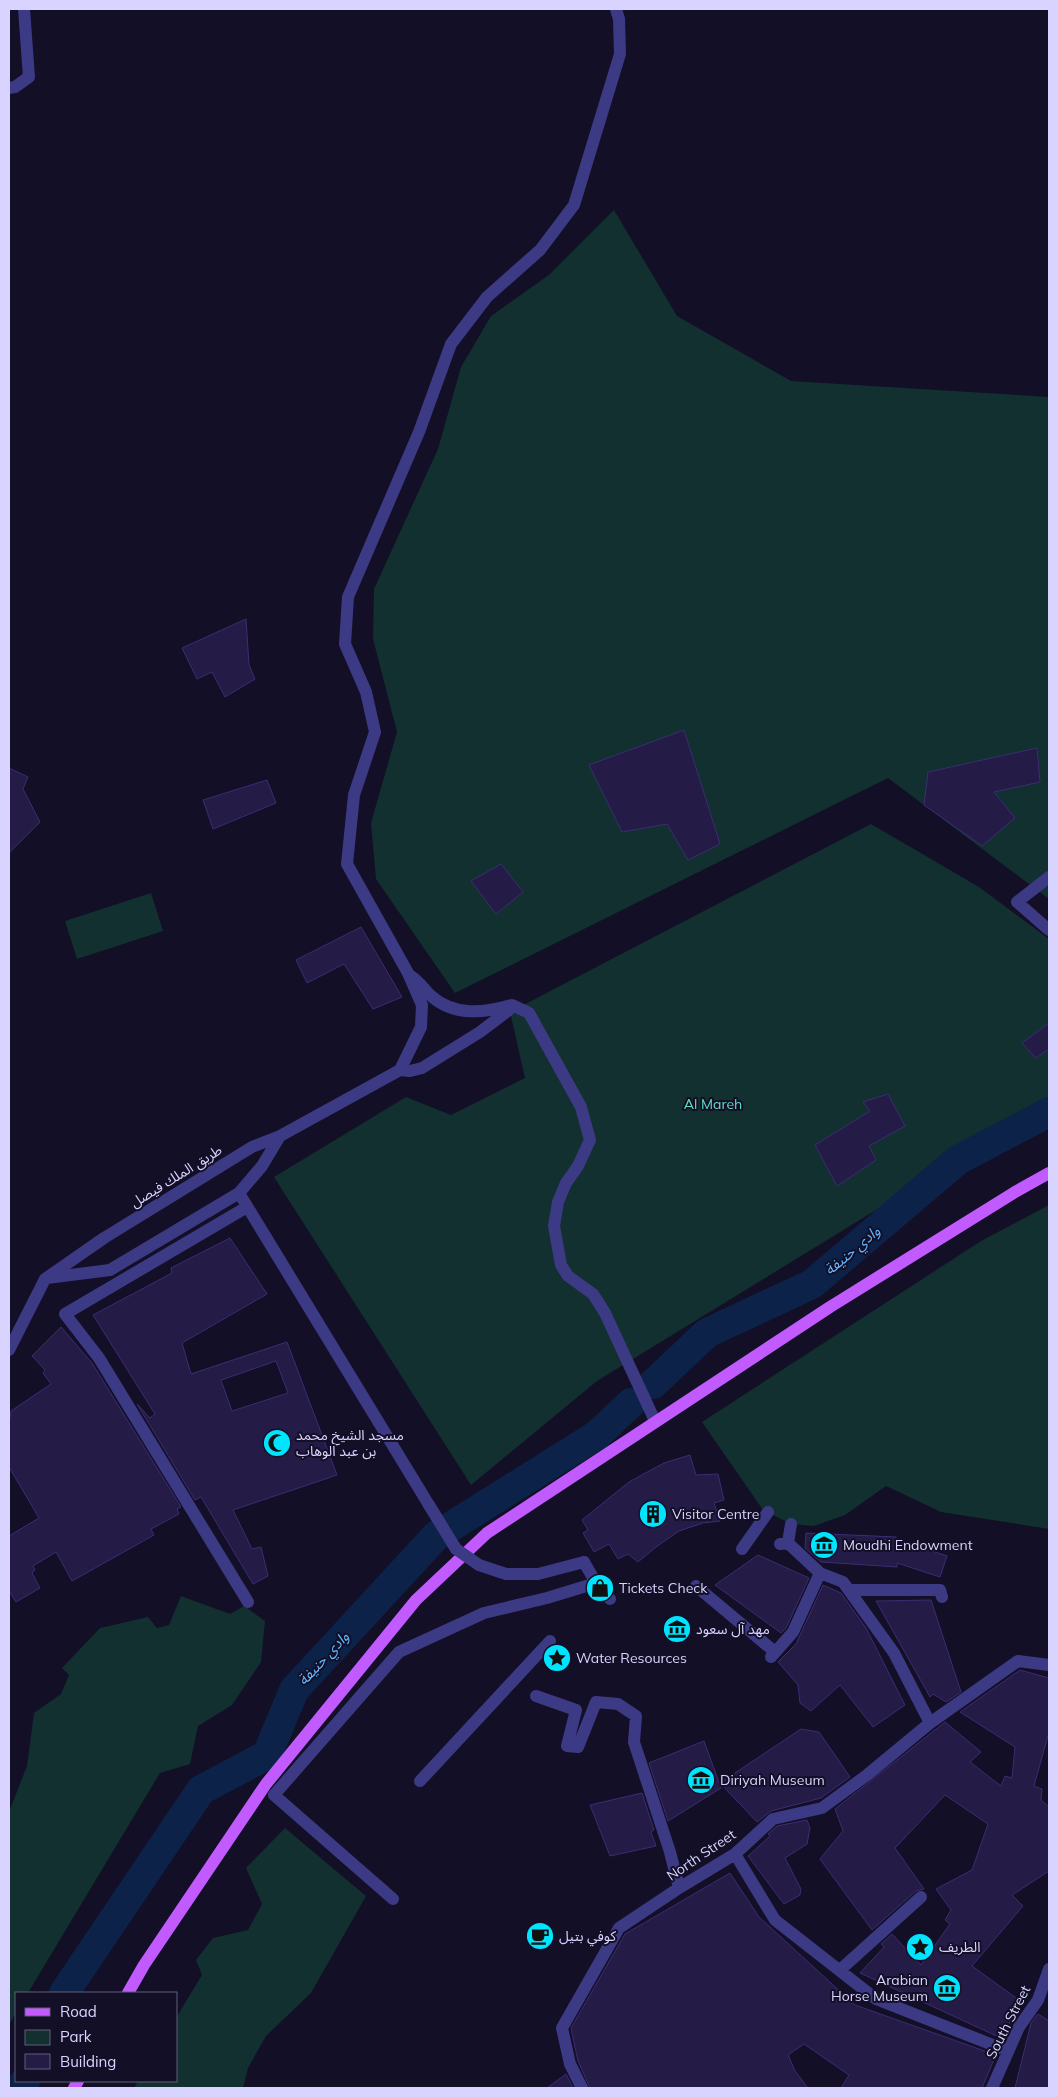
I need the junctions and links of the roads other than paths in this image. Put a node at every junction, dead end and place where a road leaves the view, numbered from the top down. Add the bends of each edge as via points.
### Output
1 (24, 9) edge
2 (616, 9) edge
3 (9, 88) edge
4 (1049, 877) edge
5 (1049, 930) edge
6 (408, 973) junction
7 (529, 1013) junction
8 (400, 1070) junction
9 (280, 1136) junction
10 (1049, 1174) edge
11 (239, 1193) junction
12 (247, 1207) junction
13 (45, 1279) junction
14 (9, 1350) edge
15 (655, 1421) junction
16 (768, 1512) dead end
17 (791, 1524) dead end
18 (742, 1549) dead end
19 (820, 1573) junction
20 (596, 1583) junction
21 (696, 1586) dead end
22 (849, 1590) junction
23 (942, 1597) dead end
24 (610, 1599) dead end
25 (248, 1602) dead end
26 (550, 1641) dead end
27 (1049, 1665) edge
28 (536, 1696) dead end
29 (930, 1723) junction
30 (420, 1781) dead end
31 (734, 1854) junction
32 (679, 1888) junction
33 (921, 1897) dead end
34 (393, 1899) dead end
35 (1049, 1968) edge
36 (840, 1970) junction
37 (129, 1992) edge
38 (1008, 2051) junction
39 (582, 2088) edge
40 (992, 2088) edge

1 - 3 street via 29,77
2 - 6 street via 620,54 574,205 540,250 487,297 451,344 415,441 348,597 345,644 366,692 375,732 354,794 348,864
4 - 5 street via 1018,902
6 - 7 street via 447,1008 474,1013 512,1005
6 - 8 street via 422,1005 421,1027
7 - 8 street via 508,1010 480,1032 422,1068
7 - 15 street via 581,1107 590,1140 558,1202 554,1226 561,1265 568,1276 593,1294
8 - 9 street, طريق الملك فيصل
9 - 11 street via 262,1166
9 - 13 street, طريق الملك فيصل via 244,1152 104,1238
10 - 15 main road via 830,1307
11 - 12 street
11 - 13 street via 110,1270
12 - 20 street, bridge via 456,1549 479,1565 506,1574 538,1574 584,1562
12 - 25 street via 64,1314 99,1358
13 - 14 street, طريق الملك فيصل
15 - 37 main road via 487,1533 416,1600 266,1784
16 - 18 street
17 - 19 street via 784,1543
19 - 21 street via 793,1632 773,1655
19 - 22 street via 843,1582
20 - 24 street
20 - 34 street via 484,1613 400,1652 274,1795
22 - 23 street via 940,1590
22 - 29 street via 894,1653
26 - 30 street
27 - 29 street, North Street via 1018,1661
28 - 32 street via 576,1710 567,1746 578,1747 596,1702 618,1704 636,1716 634,1742
29 - 31 street, North Street via 822,1808 773,1819
31 - 32 street, North Street
31 - 36 street via 775,1920
32 - 39 street, North Street via 619,1928 562,2028 570,2064
33 - 36 street
35 - 38 street, South Street via 1038,2000 1019,2027
36 - 38 street via 876,1999
38 - 40 street, South Street

